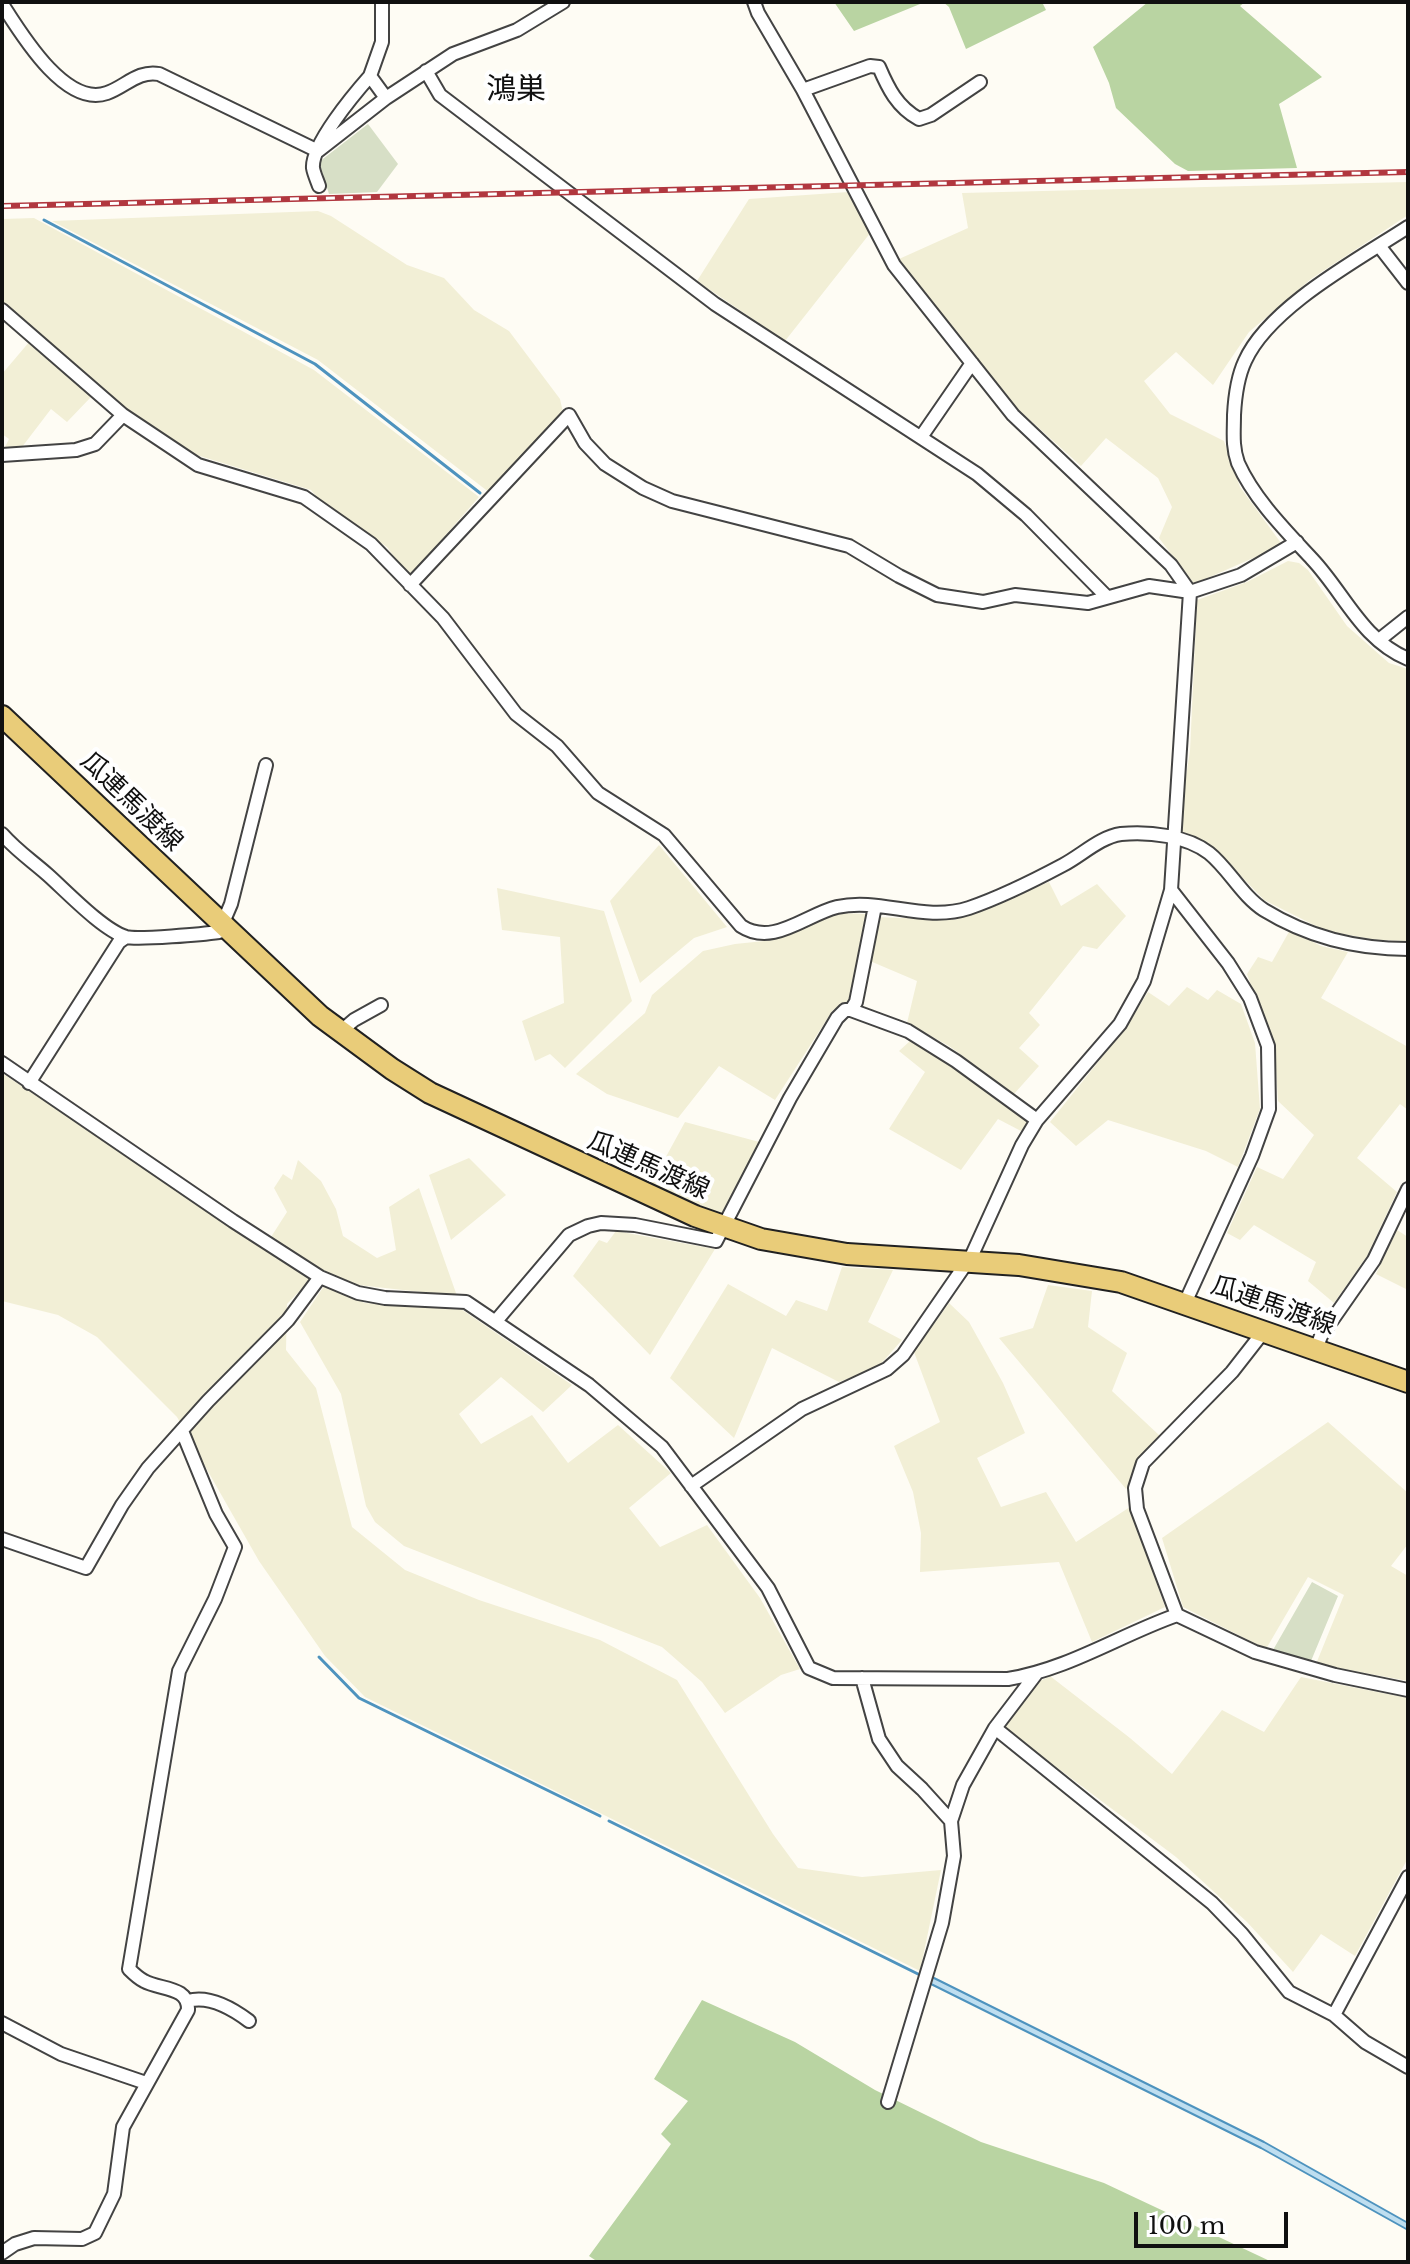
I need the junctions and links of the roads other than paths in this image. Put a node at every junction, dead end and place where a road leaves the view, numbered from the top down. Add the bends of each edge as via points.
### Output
1 (382, 2) edge
2 (563, 2) edge
3 (754, 2) edge
4 (2, 4) edge
5 (426, 71) junction
6 (370, 76) junction
7 (980, 82) dead end
8 (803, 90) junction
9 (386, 98) junction
10 (318, 151) junction
11 (319, 186) dead end
12 (1408, 227) edge
13 (1380, 247) junction
14 (1408, 283) edge
15 (2, 310) edge
16 (972, 363) junction
17 (123, 415) junction
18 (921, 437) junction
19 (2, 455) edge
20 (1297, 542) junction
21 (410, 585) junction
22 (1190, 592) junction
23 (1106, 596) junction
24 (1408, 617) edge
25 (1379, 640) junction
26 (1408, 659) edge
27 (2, 716) edge
28 (266, 765) dead end
29 (2, 834) edge
30 (1174, 836) junction
31 (1171, 890) junction
32 (875, 906) junction
33 (222, 924) junction
34 (126, 937) junction
35 (1408, 949) edge
36 (381, 1005) dead end
37 (851, 1010) junction
38 (340, 1032) junction
39 (2, 1063) edge
40 (29, 1083) junction
41 (1037, 1120) junction
42 (1408, 1189) edge
43 (723, 1227) junction
44 (966, 1262) junction
45 (320, 1277) junction
46 (1185, 1303) junction
47 (496, 1321) junction
48 (1264, 1331) junction
49 (1316, 1349) junction
50 (1408, 1382) edge
51 (182, 1431) junction
52 (691, 1486) junction
53 (2, 1539) edge
54 (1177, 1615) junction
55 (1036, 1674) junction
56 (862, 1678) junction
57 (1408, 1690) edge
58 (995, 1728) junction
59 (951, 1821) junction
60 (1408, 1877) edge
61 (188, 2001) junction
62 (1334, 2015) junction
63 (249, 2021) dead end
64 (2, 2023) edge
65 (1408, 2067) edge
66 (146, 2083) junction
67 (888, 2102) dead end
68 (2, 2253) edge

1 - 6 street via 382,42
2 - 5 street via 517,30 453,54
3 - 8 street
4 - 10 street via 45,67 74,88 104,94 147,72 159,74
5 - 9 street
5 - 18 street via 440,95 715,304
6 - 9 street
6 - 10 street via 341,110
7 - 8 street via 919,119 889,91 879,67
8 - 16 street via 894,265
9 - 10 street
10 - 11 street via 313,165
12 - 13 street
13 - 14 street
13 - 20 street via 1300,298 1263,333 1245,360 1235,390 1233,443 1239,464 1262,502
15 - 17 street
16 - 18 street
16 - 22 street via 1013,415 1171,565
17 - 19 street via 95,444
17 - 21 street via 198,465 304,497 388,558
18 - 23 street via 1026,515
20 - 22 street via 1241,575
20 - 25 street via 1355,619
21 - 23 street via 569,415 605,464 643,488 672,501 849,546 937,595 983,602 1015,595 1088,603
21 - 32 street via 443,618 516,714 557,746 598,793 664,835 741,926 767,935 835,907
22 - 23 street via 1149,586
22 - 30 street
24 - 25 street
25 - 26 street
27 - 33 main road, 瓜連馬渡線
28 - 33 street
29 - 34 street via 100,921
30 - 31 street
30 - 32 street via 1107,837 1028,883 967,908 926,914
30 - 35 street via 1208,852 1261,908 1287,922 1333,942
31 - 41 street via 1144,981 1120,1024
31 - 46 street via 1250,998 1268,1046 1269,1109
32 - 37 street
33 - 34 street via 212,933
33 - 38 main road, 瓜連馬渡線
34 - 40 street
36 - 38 street
37 - 41 street via 908,1031
37 - 43 street via 837,1018
38 - 43 main road, 瓜連馬渡線 via 430,1093
39 - 40 street
40 - 45 street
41 - 44 street
42 - 49 street via 1374,1260
43 - 44 main road, 瓜連馬渡線 via 809,1249
43 - 47 street via 716,1241 635,1225 588,1226 569,1235
44 - 46 main road, 瓜連馬渡線 via 1071,1272
44 - 52 street via 903,1355 887,1369 802,1409
45 - 47 street via 385,1298 466,1302
45 - 51 street via 288,1320
46 - 48 main road, 瓜連馬渡線
47 - 52 street via 621,1410 662,1447
48 - 49 main road, 瓜連馬渡線
48 - 54 street via 1232,1372 1143,1463 1135,1488 1137,1509
49 - 50 main road, 瓜連馬渡線
51 - 53 street via 122,1505 86,1568
51 - 61 street via 235,1547 179,1671 129,1969
52 - 56 street via 768,1588 809,1668 833,1678
54 - 55 street
54 - 57 street via 1255,1652
55 - 56 street via 1008,1679
55 - 58 street
56 - 59 street via 879,1739 897,1766
58 - 59 street via 963,1785
58 - 62 street via 1212,1903 1289,1992
59 - 67 street via 954,1856 942,1923
60 - 62 street
61 - 63 street via 216,2003
61 - 66 street via 188,2010
62 - 65 street via 1365,2042
64 - 66 street via 61,2054
66 - 68 street via 123,2127 114,2194 95,2233 82,2239 34,2238

